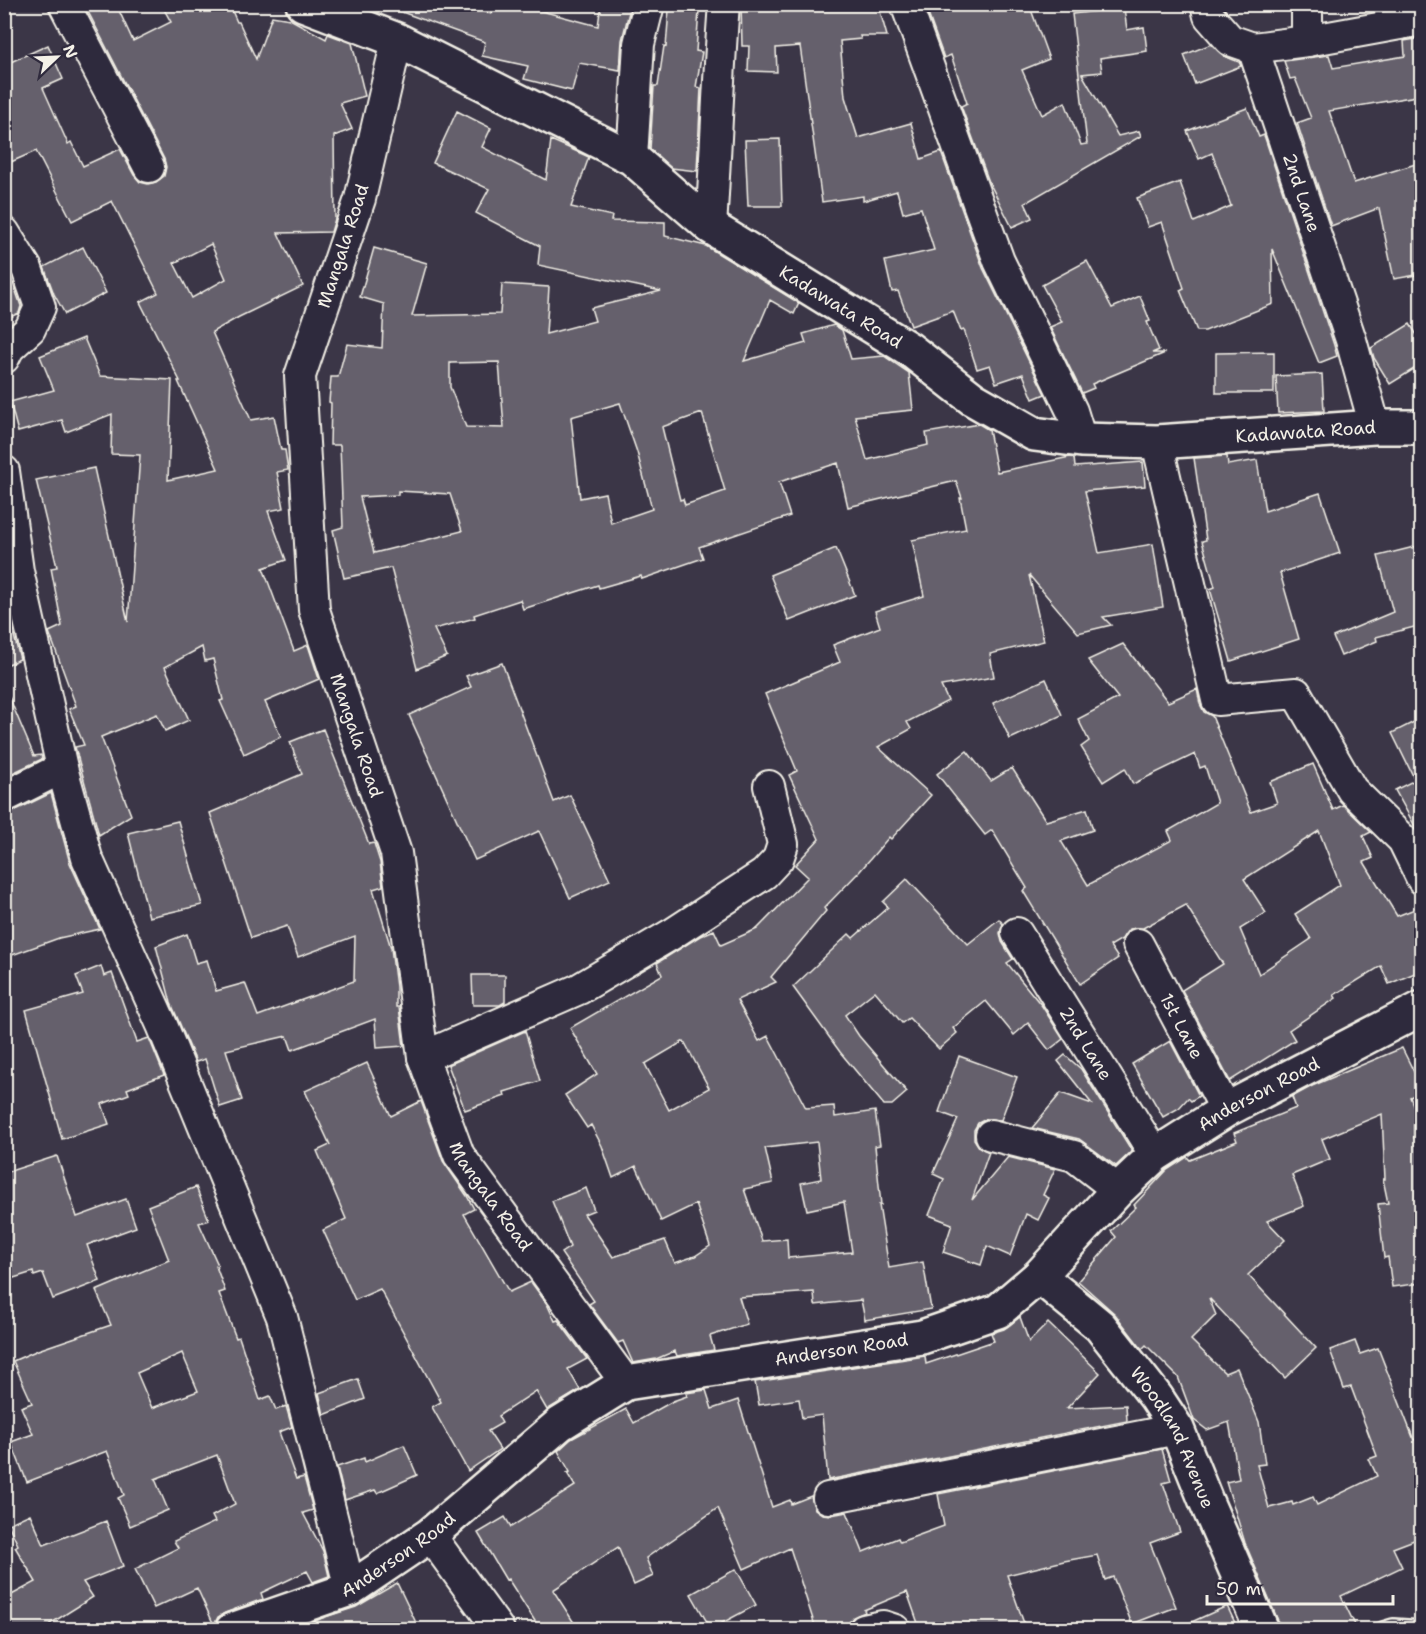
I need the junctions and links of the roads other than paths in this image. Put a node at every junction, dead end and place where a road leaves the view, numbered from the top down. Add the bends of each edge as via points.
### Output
1 (64, 4) edge
2 (303, 4) edge
3 (649, 4) edge
4 (724, 4) edge
5 (906, 4) edge
6 (1206, 4) edge
7 (1307, 4) edge
8 (1422, 20) edge
9 (397, 40) junction
10 (1307, 41) junction
11 (1253, 48) junction
12 (632, 159) junction
13 (149, 167) dead end
14 (711, 227) junction
15 (4, 232) edge
16 (4, 358) edge
17 (1375, 427) junction
18 (1422, 427) edge
19 (1081, 440) junction
20 (1157, 442) junction
21 (4, 471) edge
22 (62, 768) junction
23 (769, 786) dead end
24 (4, 797) edge
25 (1422, 879) edge
26 (1017, 933) dead end
27 (1138, 944) dead end
28 (1422, 1008) edge
29 (423, 1057) junction
30 (1226, 1110) junction
31 (991, 1135) dead end
32 (1155, 1155) junction
33 (1118, 1190) junction
34 (1039, 1276) junction
35 (626, 1383) junction
36 (1177, 1429) junction
37 (828, 1498) dead end
38 (430, 1535) junction
39 (350, 1589) junction
40 (251, 1626) edge
41 (499, 1629) edge
42 (864, 1629) edge
43 (895, 1629) edge
44 (1262, 1629) edge
45 (1383, 1629) edge
46 (1422, 1629) edge

1 - 13 street
2 - 9 street, Kadawata Road
3 - 12 street via 639,44
4 - 14 street
5 - 19 street via 999,261 1072,411
6 - 11 street via 1209,16 1230,40
7 - 10 street
8 - 10 street
9 - 12 street, Kadawata Road
9 - 29 street, Mangala Road via 360,199 300,376 314,610 396,853
10 - 11 street
11 - 17 street, 2nd Lane via 1352,340
12 - 14 street, Kadawata Road
14 - 19 street, Kadawata Road via 909,349 974,399 1034,434
15 - 16 street via 27,270 40,307 30,329
17 - 18 street, Kadawata Road
17 - 20 street, Kadawata Road
19 - 20 street, Kadawata Road
20 - 25 street via 1217,700 1296,693 1352,790 1403,840
21 - 22 street via 18,571
22 - 24 street
22 - 39 street via 87,858 162,1025 282,1317
23 - 29 street via 783,844 778,859 764,874 579,989
26 - 32 street, 2nd Lane
27 - 30 street, 1st Lane
28 - 30 street, Anderson Road
29 - 35 street, Mangala Road via 459,1155
30 - 32 street, Anderson Road
31 - 33 street via 1074,1156
32 - 33 street, Anderson Road
33 - 34 street, Anderson Road
34 - 35 street, Anderson Road via 998,1311 922,1337
34 - 36 street, Woodland Avenue via 1100,1326
35 - 38 street, Anderson Road via 560,1424
36 - 37 street
36 - 44 street, Woodland Avenue
38 - 39 street, Anderson Road
38 - 41 street
39 - 40 street, Anderson Road
42 - 43 street
45 - 46 lane

